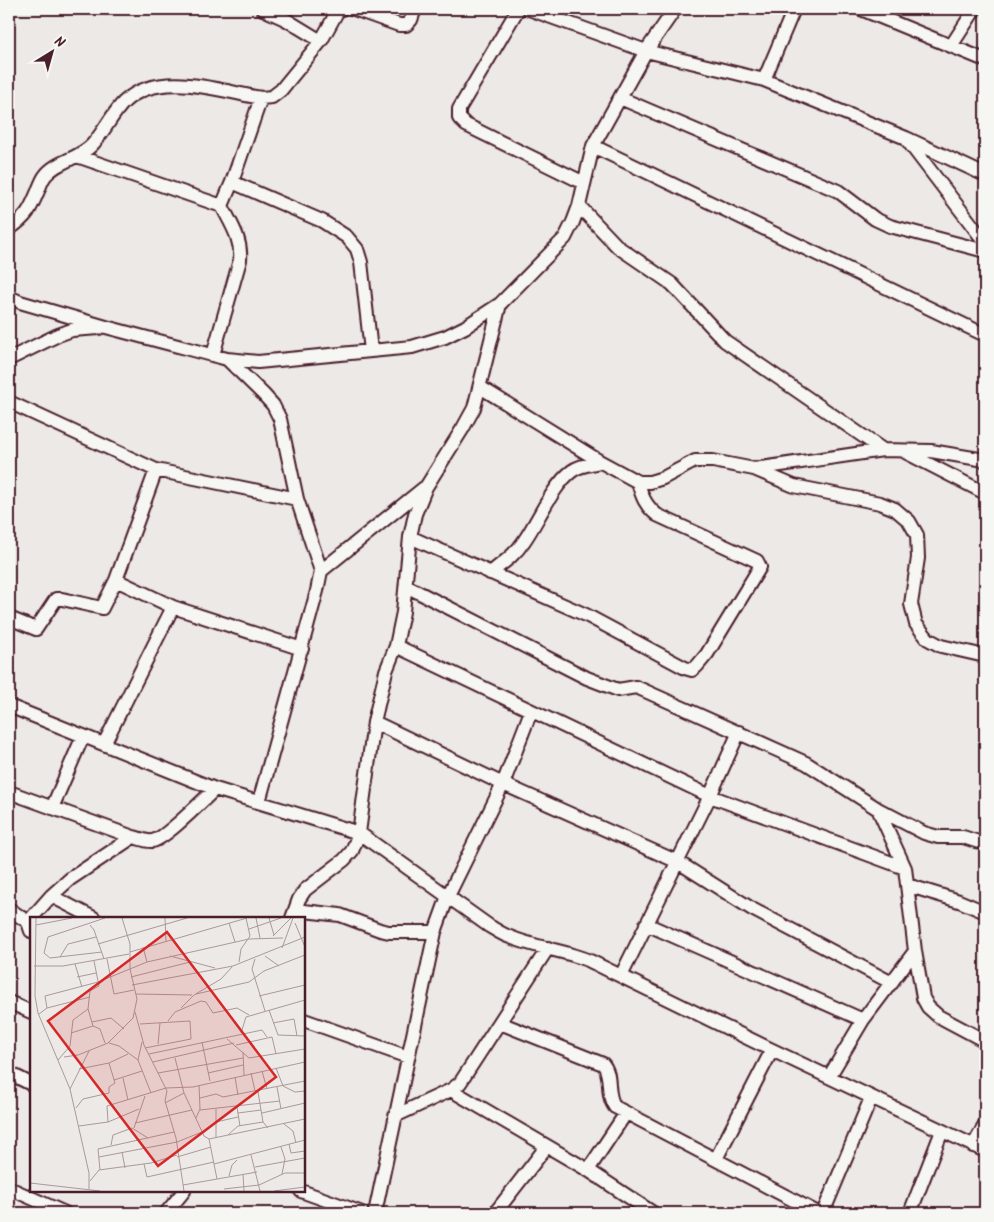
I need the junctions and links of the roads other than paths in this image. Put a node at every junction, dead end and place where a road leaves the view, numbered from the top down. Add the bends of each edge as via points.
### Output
1 (263, 9) edge
2 (340, 9) edge
3 (354, 9) edge
4 (415, 9) edge
5 (518, 9) edge
6 (530, 9) edge
7 (675, 9) edge
8 (794, 9) edge
9 (861, 9) edge
10 (975, 9) edge
11 (287, 14) edge
12 (321, 40) junction
13 (951, 46) junction
14 (646, 51) junction
15 (985, 60) edge
16 (764, 80) junction
17 (260, 98) junction
18 (620, 98) junction
19 (906, 138) junction
20 (593, 146) junction
21 (77, 156) junction
22 (985, 175) edge
23 (232, 182) junction
24 (584, 182) junction
25 (222, 206) junction
26 (579, 206) junction
27 (9, 228) edge
28 (985, 242) edge
29 (985, 251) edge
30 (9, 296) edge
31 (500, 304) junction
32 (106, 327) junction
33 (985, 335) edge
34 (371, 351) junction
35 (213, 355) junction
36 (9, 359) edge
37 (227, 359) junction
38 (480, 387) junction
39 (9, 402) edge
40 (883, 450) junction
41 (900, 450) junction
42 (985, 460) edge
43 (601, 462) junction
44 (754, 468) junction
45 (156, 470) junction
46 (638, 482) junction
47 (426, 486) junction
48 (985, 493) edge
49 (297, 500) junction
50 (410, 537) junction
51 (321, 571) junction
52 (490, 572) junction
53 (116, 580) junction
54 (406, 586) junction
55 (173, 607) junction
56 (9, 618) edge
57 (396, 646) junction
58 (302, 649) junction
59 (985, 656) edge
60 (9, 706) edge
61 (532, 711) junction
62 (374, 722) junction
63 (739, 732) junction
64 (83, 736) junction
65 (104, 744) junction
66 (503, 784) junction
67 (215, 788) junction
68 (9, 792) edge
69 (710, 796) junction
70 (259, 802) junction
71 (52, 808) junction
72 (878, 809) junction
73 (359, 833) junction
74 (133, 837) junction
75 (984, 841) edge
76 (678, 862) junction
77 (904, 868) junction
78 (907, 885) junction
79 (51, 896) junction
80 (448, 896) junction
81 (9, 909) edge
82 (985, 912) edge
83 (294, 914) edge
84 (36, 917) edge
85 (92, 917) edge
86 (646, 924) junction
87 (30, 926) edge
88 (435, 932) junction
89 (548, 948) junction
90 (915, 951) junction
91 (621, 976) junction
92 (892, 983) junction
93 (9, 1002) edge
94 (30, 1012) edge
95 (305, 1020) edge
96 (863, 1020) junction
97 (500, 1023) junction
98 (985, 1042) edge
99 (772, 1050) junction
100 (408, 1057) junction
101 (9, 1073) edge
102 (828, 1077) junction
103 (30, 1084) edge
104 (451, 1090) junction
105 (871, 1098) junction
106 (626, 1113) junction
107 (395, 1116) junction
108 (985, 1125) edge
109 (942, 1131) junction
110 (547, 1146) junction
111 (973, 1146) junction
112 (985, 1151) edge
113 (716, 1158) junction
114 (588, 1170) junction
115 (9, 1188) edge
116 (183, 1192) edge
117 (304, 1192) edge
118 (65, 1213) edge
119 (166, 1213) edge
120 (362, 1213) edge
121 (375, 1213) edge
122 (495, 1213) edge
123 (653, 1213) edge
124 (818, 1213) edge
125 (824, 1213) edge
126 (910, 1213) edge

1 - 11 street
2 - 12 street
3 - 4 street via 406,26
5 - 24 street via 460,109 459,118 466,125
6 - 14 street
7 - 14 street
8 - 16 street
9 - 13 street
10 - 13 street
11 - 12 street
12 - 17 street via 281,90 272,97
13 - 15 street
14 - 16 street
14 - 18 street
16 - 19 street
17 - 21 street via 179,83 150,87 123,103 91,145
17 - 23 street
18 - 20 street
18 - 29 street via 838,191 875,219 890,226
19 - 22 street
19 - 28 street
20 - 24 street
20 - 33 street
21 - 25 street
21 - 27 street via 55,166 44,177 29,213
23 - 25 street
23 - 34 street via 322,221 347,237 361,262
24 - 26 street
25 - 35 street via 238,235 241,250
26 - 31 street via 565,238
26 - 40 street via 618,247 672,284 725,342
30 - 32 street
31 - 34 street via 446,337 412,347
31 - 38 street
32 - 35 street
32 - 36 street via 72,330
34 - 37 street via 258,362
35 - 37 street
37 - 49 street via 263,394 280,418
38 - 43 street
38 - 47 street via 474,408
39 - 45 street
40 - 41 street
40 - 44 street
41 - 42 street via 931,451
41 - 48 street
43 - 46 street
43 - 52 street via 582,466 567,475 514,555
44 - 46 street via 695,461 663,478
44 - 59 street via 794,486 880,503 895,509 909,521 917,535 918,558 911,604 916,624 928,639 940,646
45 - 49 street
45 - 53 street
46 - 52 street via 642,498 657,515 757,561 760,567 707,654 692,670 586,615
47 - 50 street
47 - 51 street
49 - 51 street
50 - 52 street
50 - 54 street
51 - 58 street
53 - 55 street
53 - 56 street via 102,608 56,599 36,629
54 - 57 street
54 - 63 street via 587,678 618,690 643,690
55 - 58 street
55 - 65 street
57 - 61 street
57 - 62 street via 386,671
58 - 70 street
60 - 64 street
61 - 66 street
61 - 69 street
62 - 66 street
62 - 73 street
63 - 69 street
63 - 72 street via 806,763
64 - 65 street
64 - 71 street
65 - 67 street
66 - 76 street
66 - 80 street
67 - 70 street
67 - 74 street via 160,838 152,841
68 - 71 street
69 - 76 street
69 - 77 street
70 - 73 street
71 - 74 street
72 - 75 street via 931,836
72 - 77 street
73 - 80 street
73 - 83 street via 352,851 344,860 305,890
74 - 79 street via 70,879
76 - 86 street
76 - 92 street via 752,909
77 - 78 street
78 - 82 street
78 - 90 street
79 - 84 street
79 - 85 street
80 - 88 street
80 - 89 street via 508,937
81 - 87 street
83 - 88 street via 340,915 389,932
86 - 91 street
86 - 96 street
88 - 100 street
89 - 91 street via 570,953
89 - 97 street
90 - 92 street
90 - 98 street via 923,998 928,1007
91 - 99 street
92 - 96 street
93 - 94 street
95 - 100 street
96 - 102 street
97 - 104 street via 467,1074
97 - 106 street via 603,1064 608,1070 611,1101
99 - 102 street
99 - 113 street
100 - 107 street
101 - 103 street
102 - 105 street
104 - 107 street
104 - 110 street
105 - 109 street
105 - 125 street
106 - 113 street
106 - 114 street
107 - 121 street
108 - 111 street
109 - 111 street
109 - 126 street
110 - 114 street
110 - 122 street
111 - 112 street
113 - 124 street
114 - 123 street
115 - 118 street
116 - 119 street
117 - 120 street

